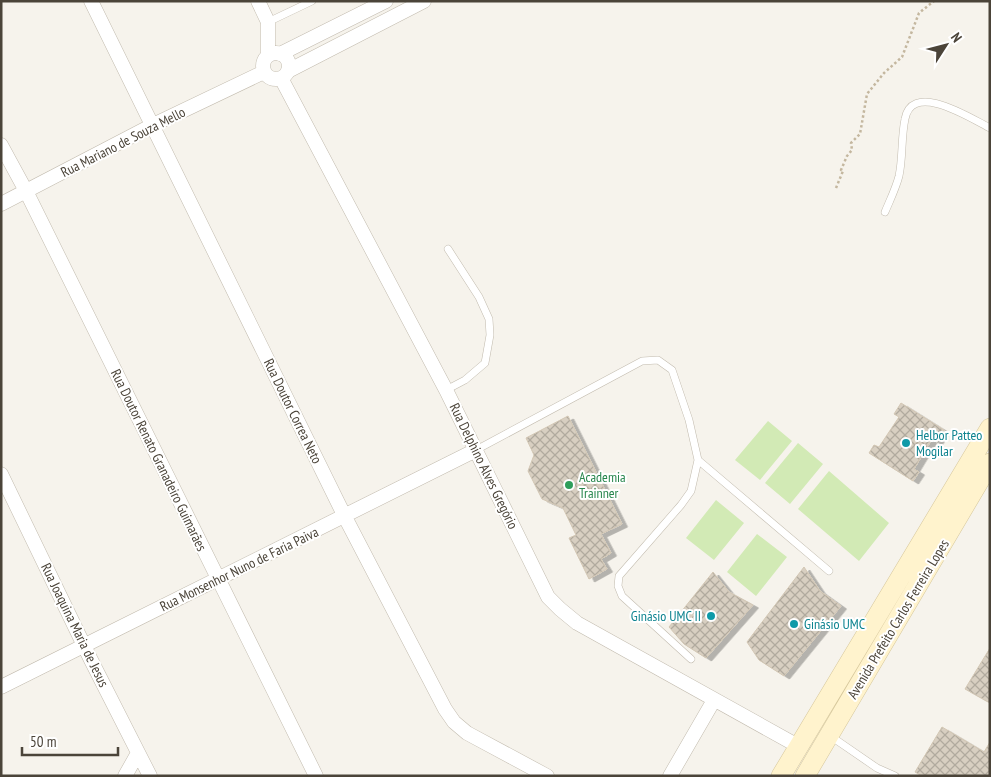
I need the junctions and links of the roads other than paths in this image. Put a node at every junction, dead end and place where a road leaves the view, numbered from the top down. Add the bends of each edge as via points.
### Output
1 (91, 1) edge
2 (258, 1) edge
3 (312, 1) edge
4 (386, 1) edge
5 (424, 1) edge
6 (268, 22) junction
7 (274, 55) junction
8 (264, 72) junction
9 (284, 75) junction
10 (153, 125) junction
11 (990, 128) edge
12 (1, 146) edge
13 (26, 191) junction
14 (1, 204) edge
15 (884, 212) dead end
16 (448, 250) dead end
17 (446, 390) junction
18 (990, 428) edge
19 (476, 450) junction
20 (698, 460) junction
21 (990, 463) edge
22 (1, 474) edge
23 (345, 517) junction
24 (829, 571) dead end
25 (218, 580) junction
26 (84, 646) junction
27 (692, 659) dead end
28 (1, 687) edge
29 (714, 700) junction
30 (829, 735) junction
31 (798, 746) junction
32 (138, 753) junction
33 (125, 776) edge
34 (150, 776) edge
35 (316, 776) edge
36 (547, 776) edge
37 (670, 776) edge
38 (781, 776) edge
39 (805, 776) edge
40 (895, 776) edge

1 - 10 street, Rua Doutor Correa Neto
2 - 6 street
3 - 6 lane
4 - 7 street
5 - 9 street
6 - 7 street
7 - 8 street via 263,63
7 - 9 street via 287,61
8 - 9 street via 271,78
8 - 10 street, Rua Mariano de Souza Mello
9 - 17 street, Rua Delphino Alves Gregório
10 - 13 street, Rua Mariano de Souza Mello
10 - 23 street, Rua Doutor Correa Neto
11 - 15 lane via 939,104 921,102 910,106 905,116 899,178
12 - 13 street, Rua Doutor Renato Granadeiro Guimarães
13 - 14 street, Rua Mariano de Souza Mello
13 - 25 street, Rua Doutor Renato Granadeiro Guimarães
16 - 17 lane via 479,297 489,319 490,334 485,363 465,380
17 - 19 street, Rua Delphino Alves Gregório
18 - 31 main road, Avenida Prefeito Carlos Ferreira Lopes
19 - 20 lane via 642,361 658,360 672,370
19 - 23 street, Rua Monsenhor Nuno de Faria Paiva
19 - 29 street, Rua Delphino Alves Gregório via 548,596 560,609 576,623
20 - 24 lane
20 - 27 lane via 691,491 619,576 618,586 622,596
21 - 30 main road, Avenida Prefeito Carlos Ferreira Lopes
22 - 26 street, Rua Joaquina Maria de Jesus
23 - 25 street, Rua Monsenhor Nuno de Faria Paiva
23 - 36 street, Rua Doutor Correa Neto via 454,722 467,733
25 - 26 street, Rua Monsenhor Nuno de Faria Paiva
25 - 35 street, Rua Doutor Renato Granadeiro Guimarães
26 - 28 street, Rua Monsenhor Nuno de Faria Paiva
26 - 32 street, Rua Joaquina Maria de Jesus
29 - 31 street, Rua Delphino Alves Gregório
29 - 37 street
30 - 39 main road, Avenida Prefeito Carlos Ferreira Lopes
30 - 40 lane via 877,768
31 - 38 main road, Avenida Prefeito Carlos Ferreira Lopes
32 - 33 street
32 - 34 street, Rua Joaquina Maria de Jesus

